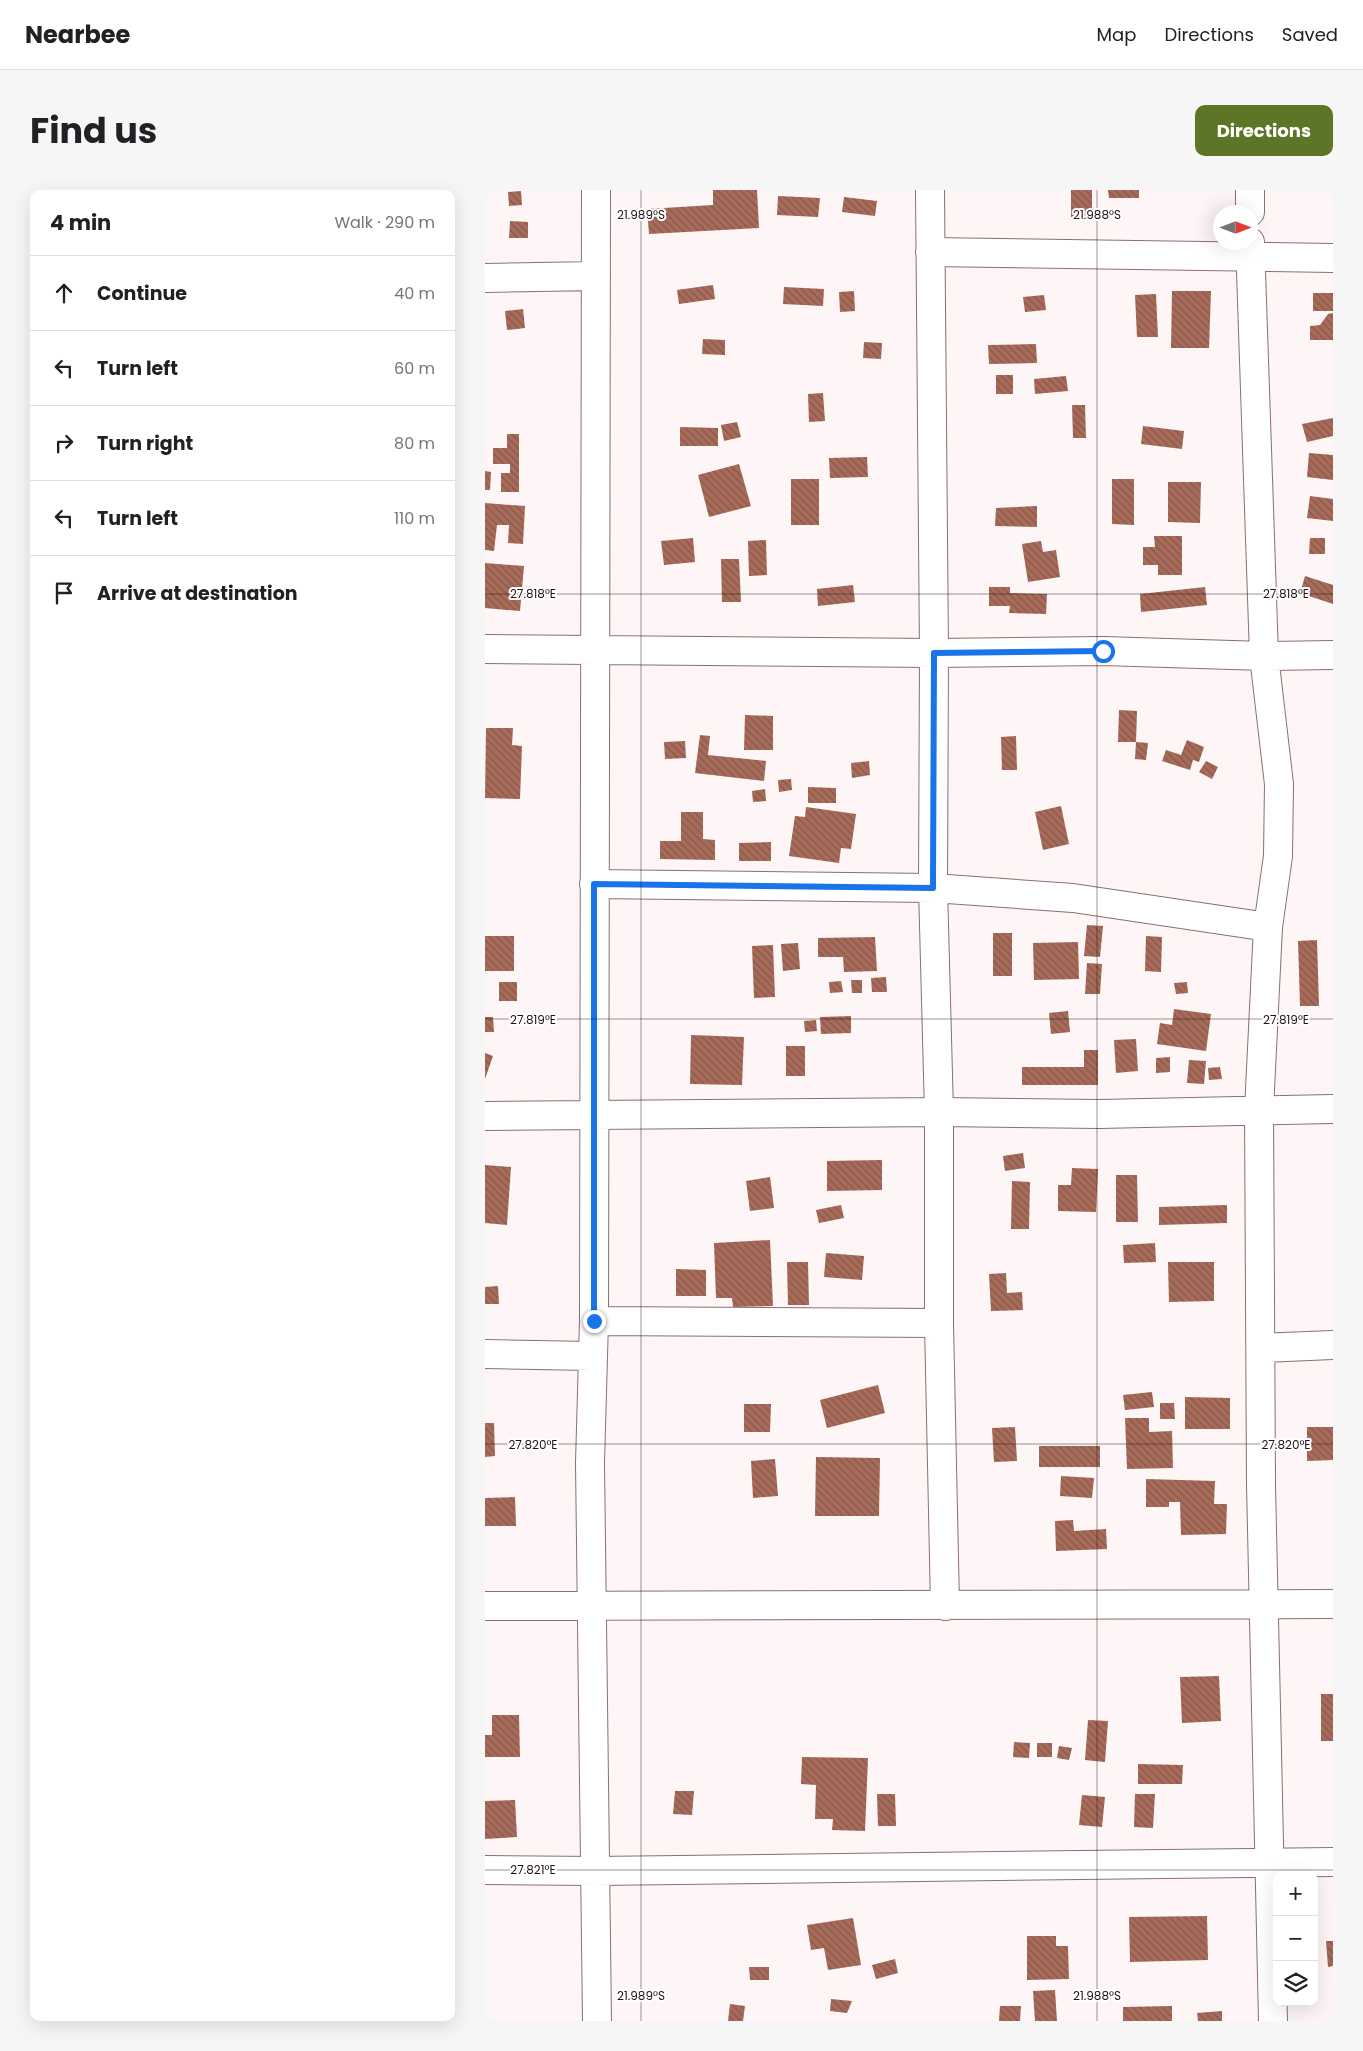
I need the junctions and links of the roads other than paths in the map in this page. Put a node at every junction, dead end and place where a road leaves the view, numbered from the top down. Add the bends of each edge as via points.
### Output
1 (596, 190) edge
2 (930, 190) edge
3 (1250, 190) edge
4 (1250, 205) edge
5 (1250, 250) edge
6 (930, 252) junction
7 (1333, 258) edge
8 (596, 276) junction
9 (485, 278) edge
10 (485, 649) edge
11 (595, 649) junction
12 (934, 653) junction
13 (1333, 655) edge
14 (1264, 656) junction
15 (594, 884) junction
16 (933, 888) junction
17 (1268, 927) junction
18 (1333, 1109) edge
19 (1259, 1110) junction
20 (939, 1112) junction
21 (593, 1115) junction
22 (485, 1116) edge
23 (594, 1321) junction
24 (939, 1323) junction
25 (1333, 1345) edge
26 (1261, 1348) junction
27 (485, 1354) edge
28 (591, 1356) junction
29 (1265, 1604) junction
30 (1333, 1604) edge
31 (485, 1606) edge
32 (593, 1606) junction
33 (945, 1606) junction
34 (1271, 1862) junction
35 (1333, 1862) edge
36 (485, 1870) edge
37 (595, 1871) junction
38 (597, 2021) edge
39 (1273, 2021) edge

1 - 8 street
2 - 6 street
3 - 4 street
5 - 6 street
5 - 7 street
5 - 14 street
6 - 12 street
8 - 9 street
8 - 11 street
10 - 11 street
11 - 12 street
11 - 15 street
12 - 14 street via 1103,651
12 - 16 street
13 - 14 street
14 - 17 street via 1279,784 1278,856
15 - 16 street
15 - 21 street
16 - 17 street via 1073,898
16 - 20 street
17 - 19 street
18 - 19 street
19 - 20 street via 1099,1114
19 - 26 street
20 - 21 street
20 - 24 street
21 - 22 street
21 - 23 street
23 - 24 street
23 - 28 street
24 - 33 street
25 - 26 street
26 - 29 street
27 - 28 street
28 - 32 street
29 - 30 street
29 - 33 street
29 - 34 street
31 - 32 street
32 - 33 street
32 - 37 street
34 - 35 street
34 - 37 street
34 - 39 street
36 - 37 street
37 - 38 street

